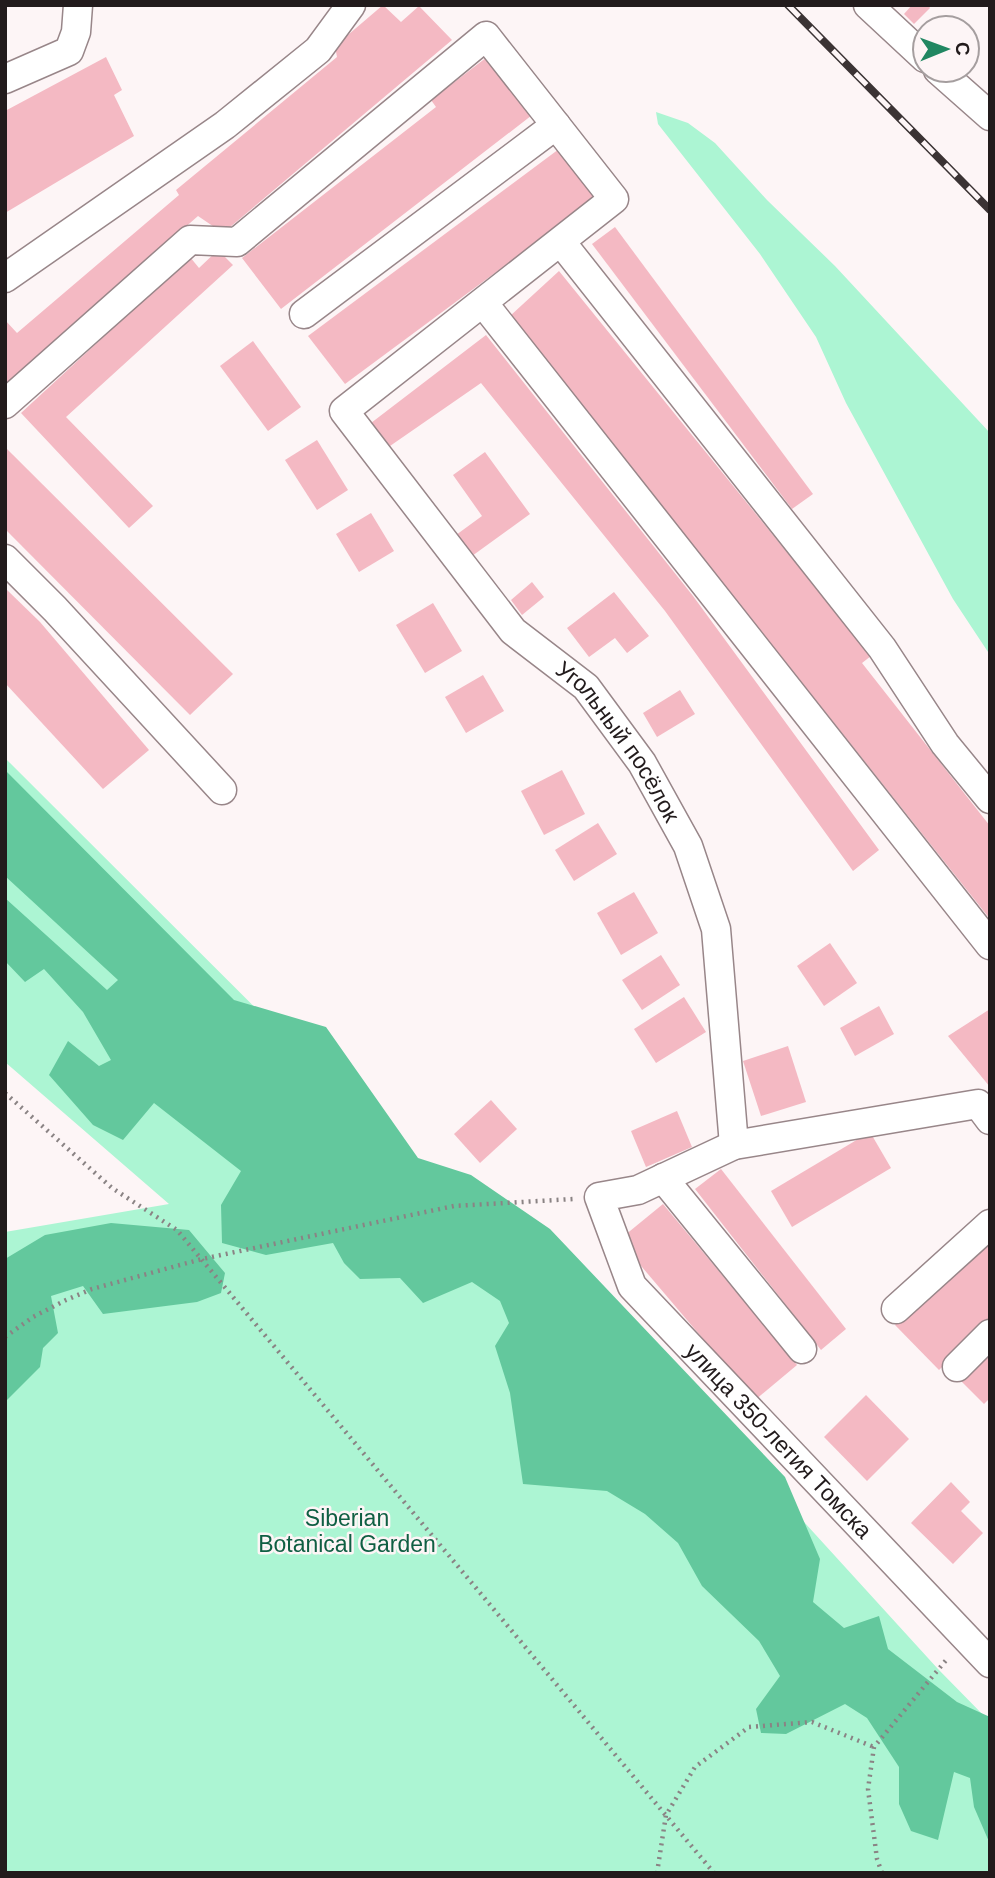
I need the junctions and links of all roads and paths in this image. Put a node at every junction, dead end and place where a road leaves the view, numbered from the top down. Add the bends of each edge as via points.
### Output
1 (78, 5) edge
2 (351, 5) edge
3 (868, 5) edge
4 (911, 45) edge
5 (5, 79) edge
6 (954, 84) edge
7 (990, 116) edge
8 (556, 125) junction
9 (561, 242) junction
10 (5, 278) edge
11 (484, 304) junction
12 (304, 314) dead end
13 (5, 404) edge
14 (5, 559) edge
15 (222, 790) dead end
16 (990, 799) edge
17 (990, 945) edge
18 (5, 1093) edge
19 (984, 1112) edge
20 (734, 1144) junction
21 (663, 1178) junction
22 (599, 1197) junction
23 (990, 1224) edge
24 (202, 1259) junction
25 (896, 1309) dead end
26 (990, 1334) edge
27 (5, 1337) edge
28 (802, 1349) dead end
29 (957, 1367) dead end
30 (965, 1637) junction
31 (990, 1663) edge
32 (874, 1747) junction
33 (666, 1815) junction
34 (657, 1873) edge
35 (714, 1873) edge
36 (882, 1873) edge

1 - 5 street via 69,51
2 - 10 street via 317,50 225,125
3 - 4 street
6 - 7 street
8 - 9 street via 614,199
8 - 12 street
8 - 13 street via 486,36 237,242 190,240
9 - 11 street
9 - 16 street via 882,648 945,744
11 - 17 street
11 - 20 street, Угольный посёлок via 344,411 513,631 586,687 642,763 688,846 716,929
14 - 15 street
18 - 24 path via 112,1188 177,1230
19 - 20 street
20 - 21 street
21 - 22 street via 638,1190
21 - 28 street
22 - 24 path via 454,1206
22 - 30 street, улица 350-летия Томска via 632,1286
23 - 25 street
24 - 27 path via 92,1289 33,1317
24 - 33 path
26 - 29 street
30 - 31 street, улица 350-летия Томска
30 - 32 path
32 - 33 path via 812,1722 749,1727 695,1767
32 - 36 path via 867,1789
33 - 34 path
33 - 35 path

